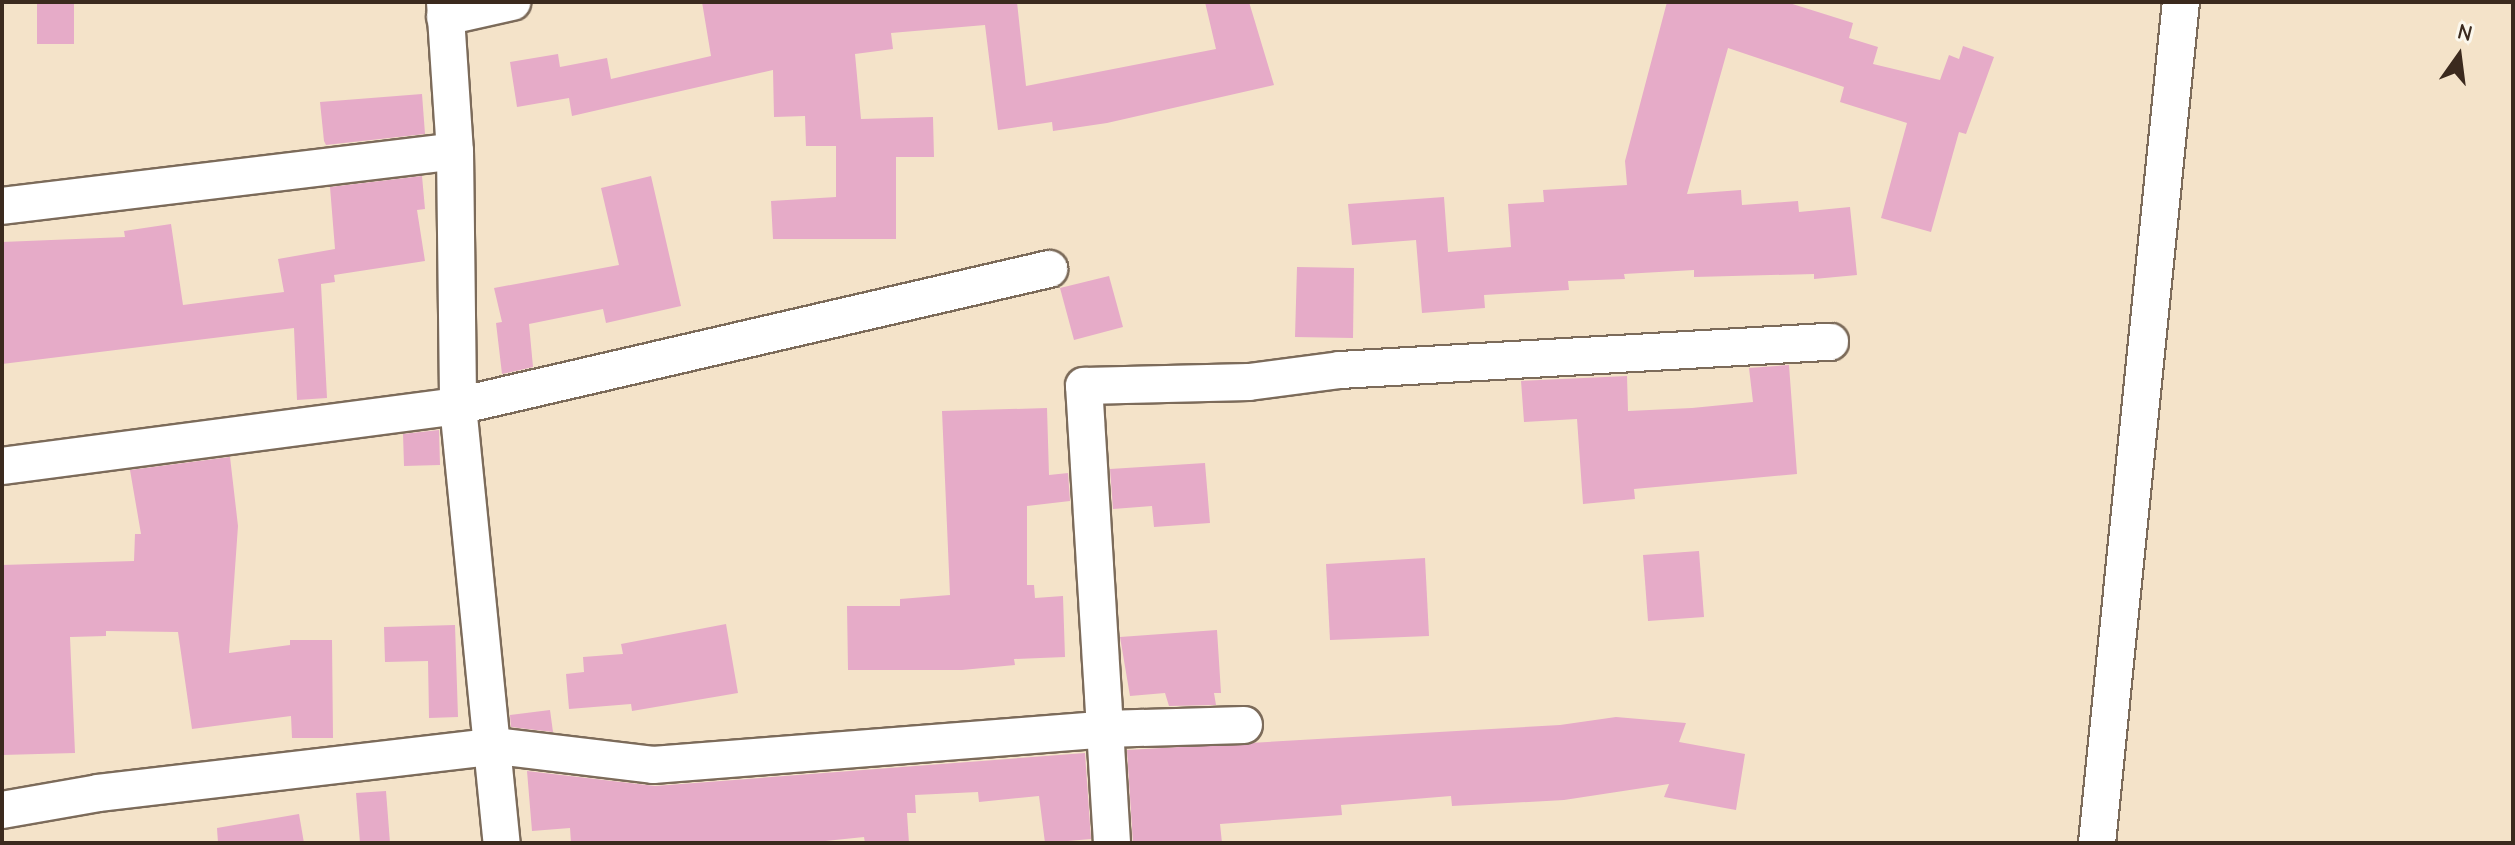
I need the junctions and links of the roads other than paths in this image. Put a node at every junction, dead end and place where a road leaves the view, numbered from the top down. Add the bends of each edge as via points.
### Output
1 (512, 2) edge
2 (2181, 2) edge
3 (445, 10) edge
4 (455, 151) junction
5 (2, 206) edge
6 (1049, 269) dead end
7 (1830, 342) dead end
8 (458, 406) junction
9 (2, 466) edge
10 (1244, 725) dead end
11 (1106, 729) junction
12 (496, 746) junction
13 (2, 810) edge
14 (502, 843) edge
15 (1112, 843) edge
16 (2097, 843) edge

1 - 3 street
2 - 16 street
3 - 4 street
4 - 5 street
4 - 8 street
6 - 8 street
7 - 11 street via 1340,370 1249,382 1084,386
8 - 9 street
8 - 12 street
10 - 11 street
11 - 12 street via 653,765
11 - 15 street
12 - 13 street via 98,793
12 - 14 street

